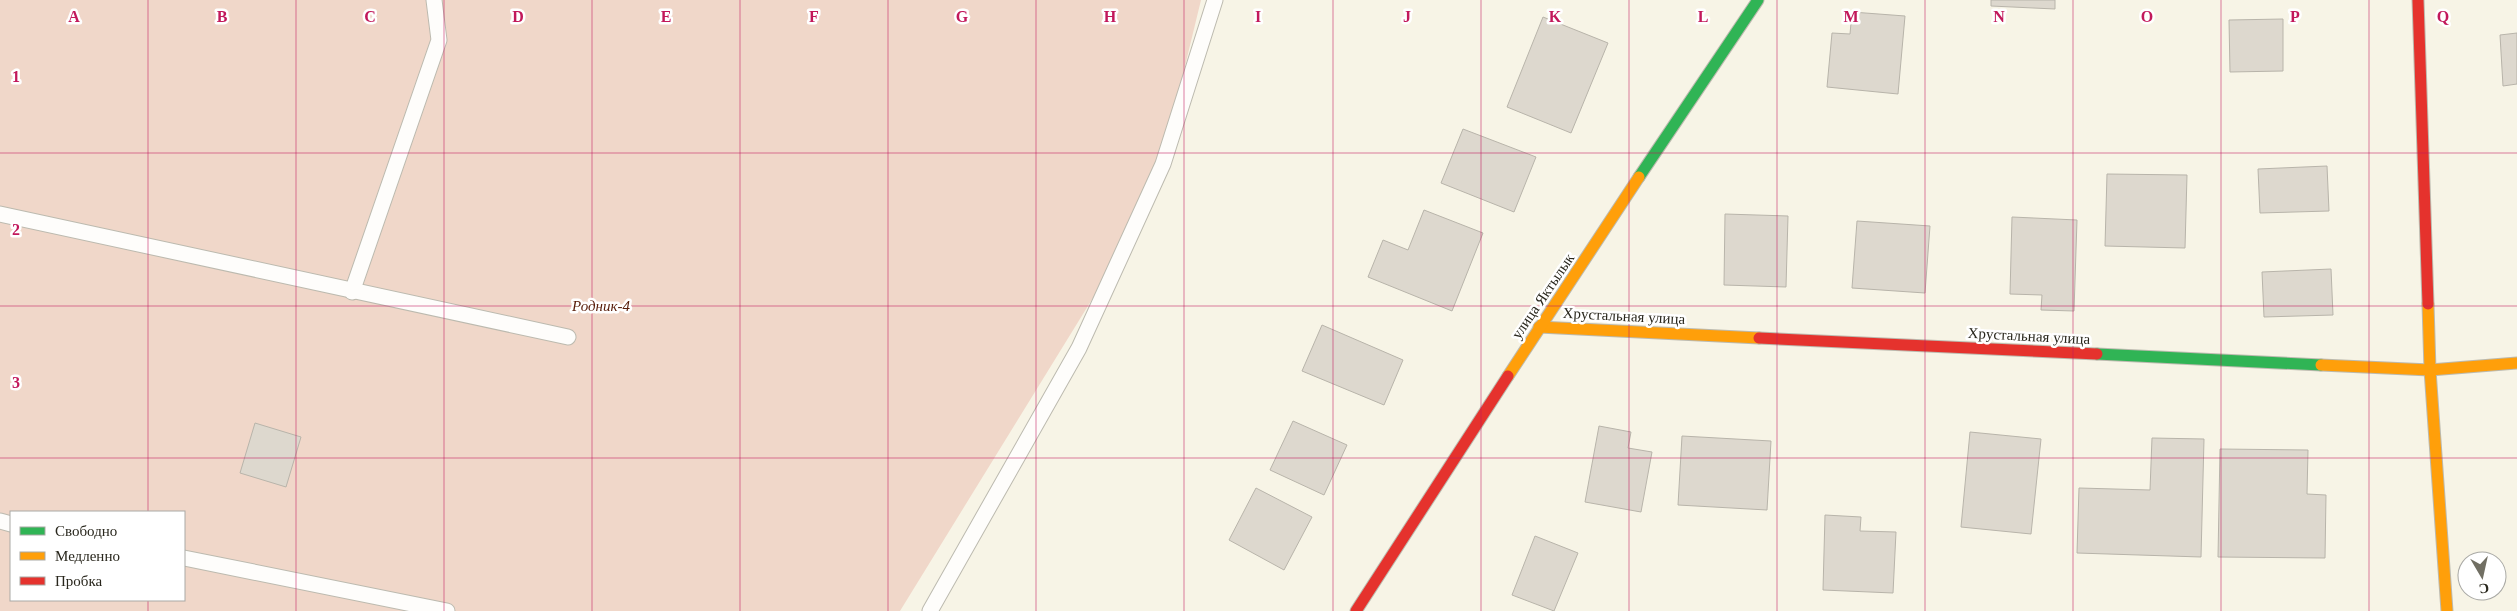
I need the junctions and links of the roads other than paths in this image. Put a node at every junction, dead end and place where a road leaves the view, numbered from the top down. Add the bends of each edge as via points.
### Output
1 (434, 0) edge
2 (1215, 0) edge
3 (1758, 0) edge
4 (2418, 0) edge
5 (0, 214) edge
6 (352, 292) junction
7 (1539, 327) junction
8 (568, 337) dead end
9 (2517, 363) edge
10 (2430, 370) junction
11 (185, 558) edge
12 (447, 611) edge
13 (930, 611) edge
14 (1356, 611) edge
15 (2447, 611) edge

1 - 6 lane via 439,40
2 - 13 lane via 1163,164 1079,348
3 - 7 street, улица Яктылык
4 - 10 street
5 - 6 lane
6 - 8 lane
7 - 10 street, Хрустальная улица
7 - 14 street, улица Яктылык
9 - 10 street, Хрустальная улица
10 - 15 street
11 - 12 lane

